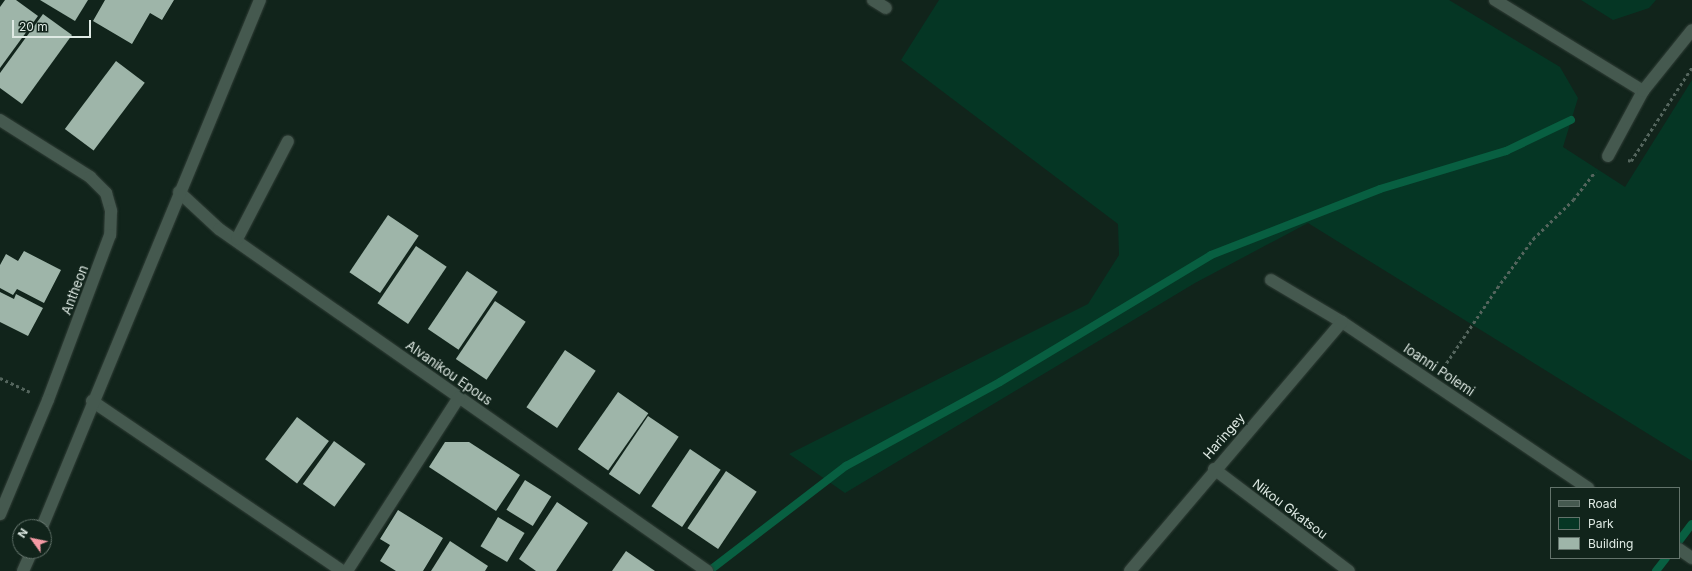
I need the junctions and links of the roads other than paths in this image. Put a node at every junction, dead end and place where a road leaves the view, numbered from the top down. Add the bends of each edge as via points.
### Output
1 (260, 0) edge
2 (873, 0) edge
3 (1495, 0) edge
4 (886, 8) dead end
5 (1692, 30) edge
6 (1643, 91) junction
7 (0, 120) edge
8 (288, 141) dead end
9 (1608, 156) road end
10 (179, 192) junction
11 (236, 239) junction
12 (1272, 280) dead end
13 (1342, 322) junction
14 (459, 397) junction
15 (92, 401) junction
16 (1214, 469) junction
17 (1587, 487) edge
18 (0, 514) edge
19 (45, 519) edge
20 (1680, 550) edge
21 (1692, 558) edge
22 (28, 559) edge
23 (23, 571) edge
24 (342, 571) edge
25 (347, 571) edge
26 (707, 571) edge
27 (1130, 571) edge
28 (1349, 571) edge

1 - 10 street
2 - 4 street
3 - 6 street
5 - 6 street
6 - 9 street
7 - 18 street, Antheon via 90,177 106,194 111,211 108,242 48,400
8 - 11 street
10 - 11 street, Alvanikou Epous via 219,229
10 - 15 street
11 - 14 street, Alvanikou Epous
12 - 13 street, Ioanni Polemi
13 - 16 street, Haringey
13 - 17 street, Ioanni Polemi
14 - 25 street
14 - 26 street, Alvanikou Epous
15 - 19 street
15 - 24 street
16 - 27 street, Haringey
16 - 28 street, Nikou Gkatsou
20 - 21 street
22 - 23 street

